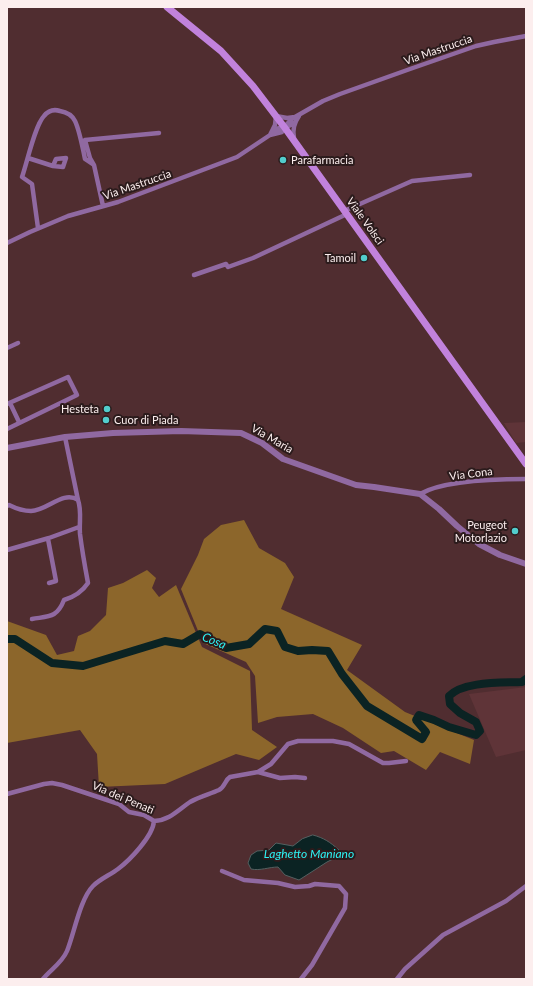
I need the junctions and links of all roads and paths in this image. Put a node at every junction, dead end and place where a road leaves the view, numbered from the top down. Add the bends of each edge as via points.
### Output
1 (166, 7) edge
2 (526, 36) edge
3 (276, 116) junction
4 (294, 120) junction
5 (285, 128) junction
6 (159, 133) dead end
7 (273, 134) junction
8 (295, 141) junction
9 (28, 158) junction
10 (94, 165) junction
11 (53, 166) dead end
12 (470, 175) dead end
13 (103, 206) junction
14 (345, 213) junction
15 (38, 228) junction
16 (7, 243) edge
17 (194, 275) dead end
18 (18, 343) dead end
19 (7, 348) edge
20 (8, 404) edge
21 (19, 422) junction
22 (7, 429) edge
23 (65, 437) junction
24 (7, 448) edge
25 (526, 464) edge
26 (526, 479) edge
27 (420, 494) junction
28 (78, 500) junction
29 (7, 506) edge
30 (80, 527) junction
31 (48, 539) junction
32 (7, 550) edge
33 (526, 564) edge
34 (49, 583) dead end
35 (32, 619) dead end
36 (406, 761) dead end
37 (258, 772) junction
38 (305, 778) dead end
39 (7, 794) edge
40 (154, 821) junction
41 (222, 871) dead end
42 (526, 886) edge
43 (43, 979) edge
44 (301, 979) edge
45 (397, 979) edge

1 - 3 main road, Viale Volsci via 221,51
2 - 4 street, Via Mastruccia via 482,45 405,70 323,101
3 - 4 street
3 - 5 main road, Viale Volsci
3 - 7 street
4 - 5 street, Via Mastruccia
4 - 8 street
5 - 7 street, Via Mastruccia via 282,132
5 - 8 main road, Viale Volsci
6 - 10 street via 85,140
7 - 8 street
7 - 13 street, Via Mastruccia via 237,157
8 - 14 main road, Viale Volsci
9 - 10 street via 42,117 53,110 65,112 74,119 85,159
9 - 11 street
9 - 15 street via 22,177 32,184
10 - 13 street
12 - 14 street via 412,181
13 - 15 street, Via Mastruccia
14 - 17 street via 253,258
14 - 25 main road, Viale Volsci
15 - 16 street, Via Mastruccia
18 - 19 street
20 - 21 street
20 - 21 street via 68,377 77,395
21 - 22 street
23 - 24 street, Via Maria
23 - 27 street, Via Maria via 133,432 241,433 262,443 283,459 356,486 374,486
23 - 28 street
26 - 27 street, Via Cona via 473,481
27 - 33 street, Via Maria via 479,544
28 - 29 street via 74,497 61,499 31,511
28 - 30 street
30 - 31 street
30 - 35 street via 88,583 72,598 64,600 61,609 56,613
31 - 32 street
31 - 34 street via 56,582
36 - 37 street via 383,763 348,744 333,741 298,741 288,744 271,764
37 - 38 street via 280,778
37 - 40 street via 230,777 219,790 190,803 171,816
39 - 40 street, Via dei Penati via 52,783 119,804 129,812 144,815
40 - 43 street, Via dei Penati via 154,826 136,852 118,869 92,887 86,896 66,953
41 - 44 street via 244,880 294,887 315,884 339,886 346,894 345,908
42 - 45 street via 506,901 443,935

